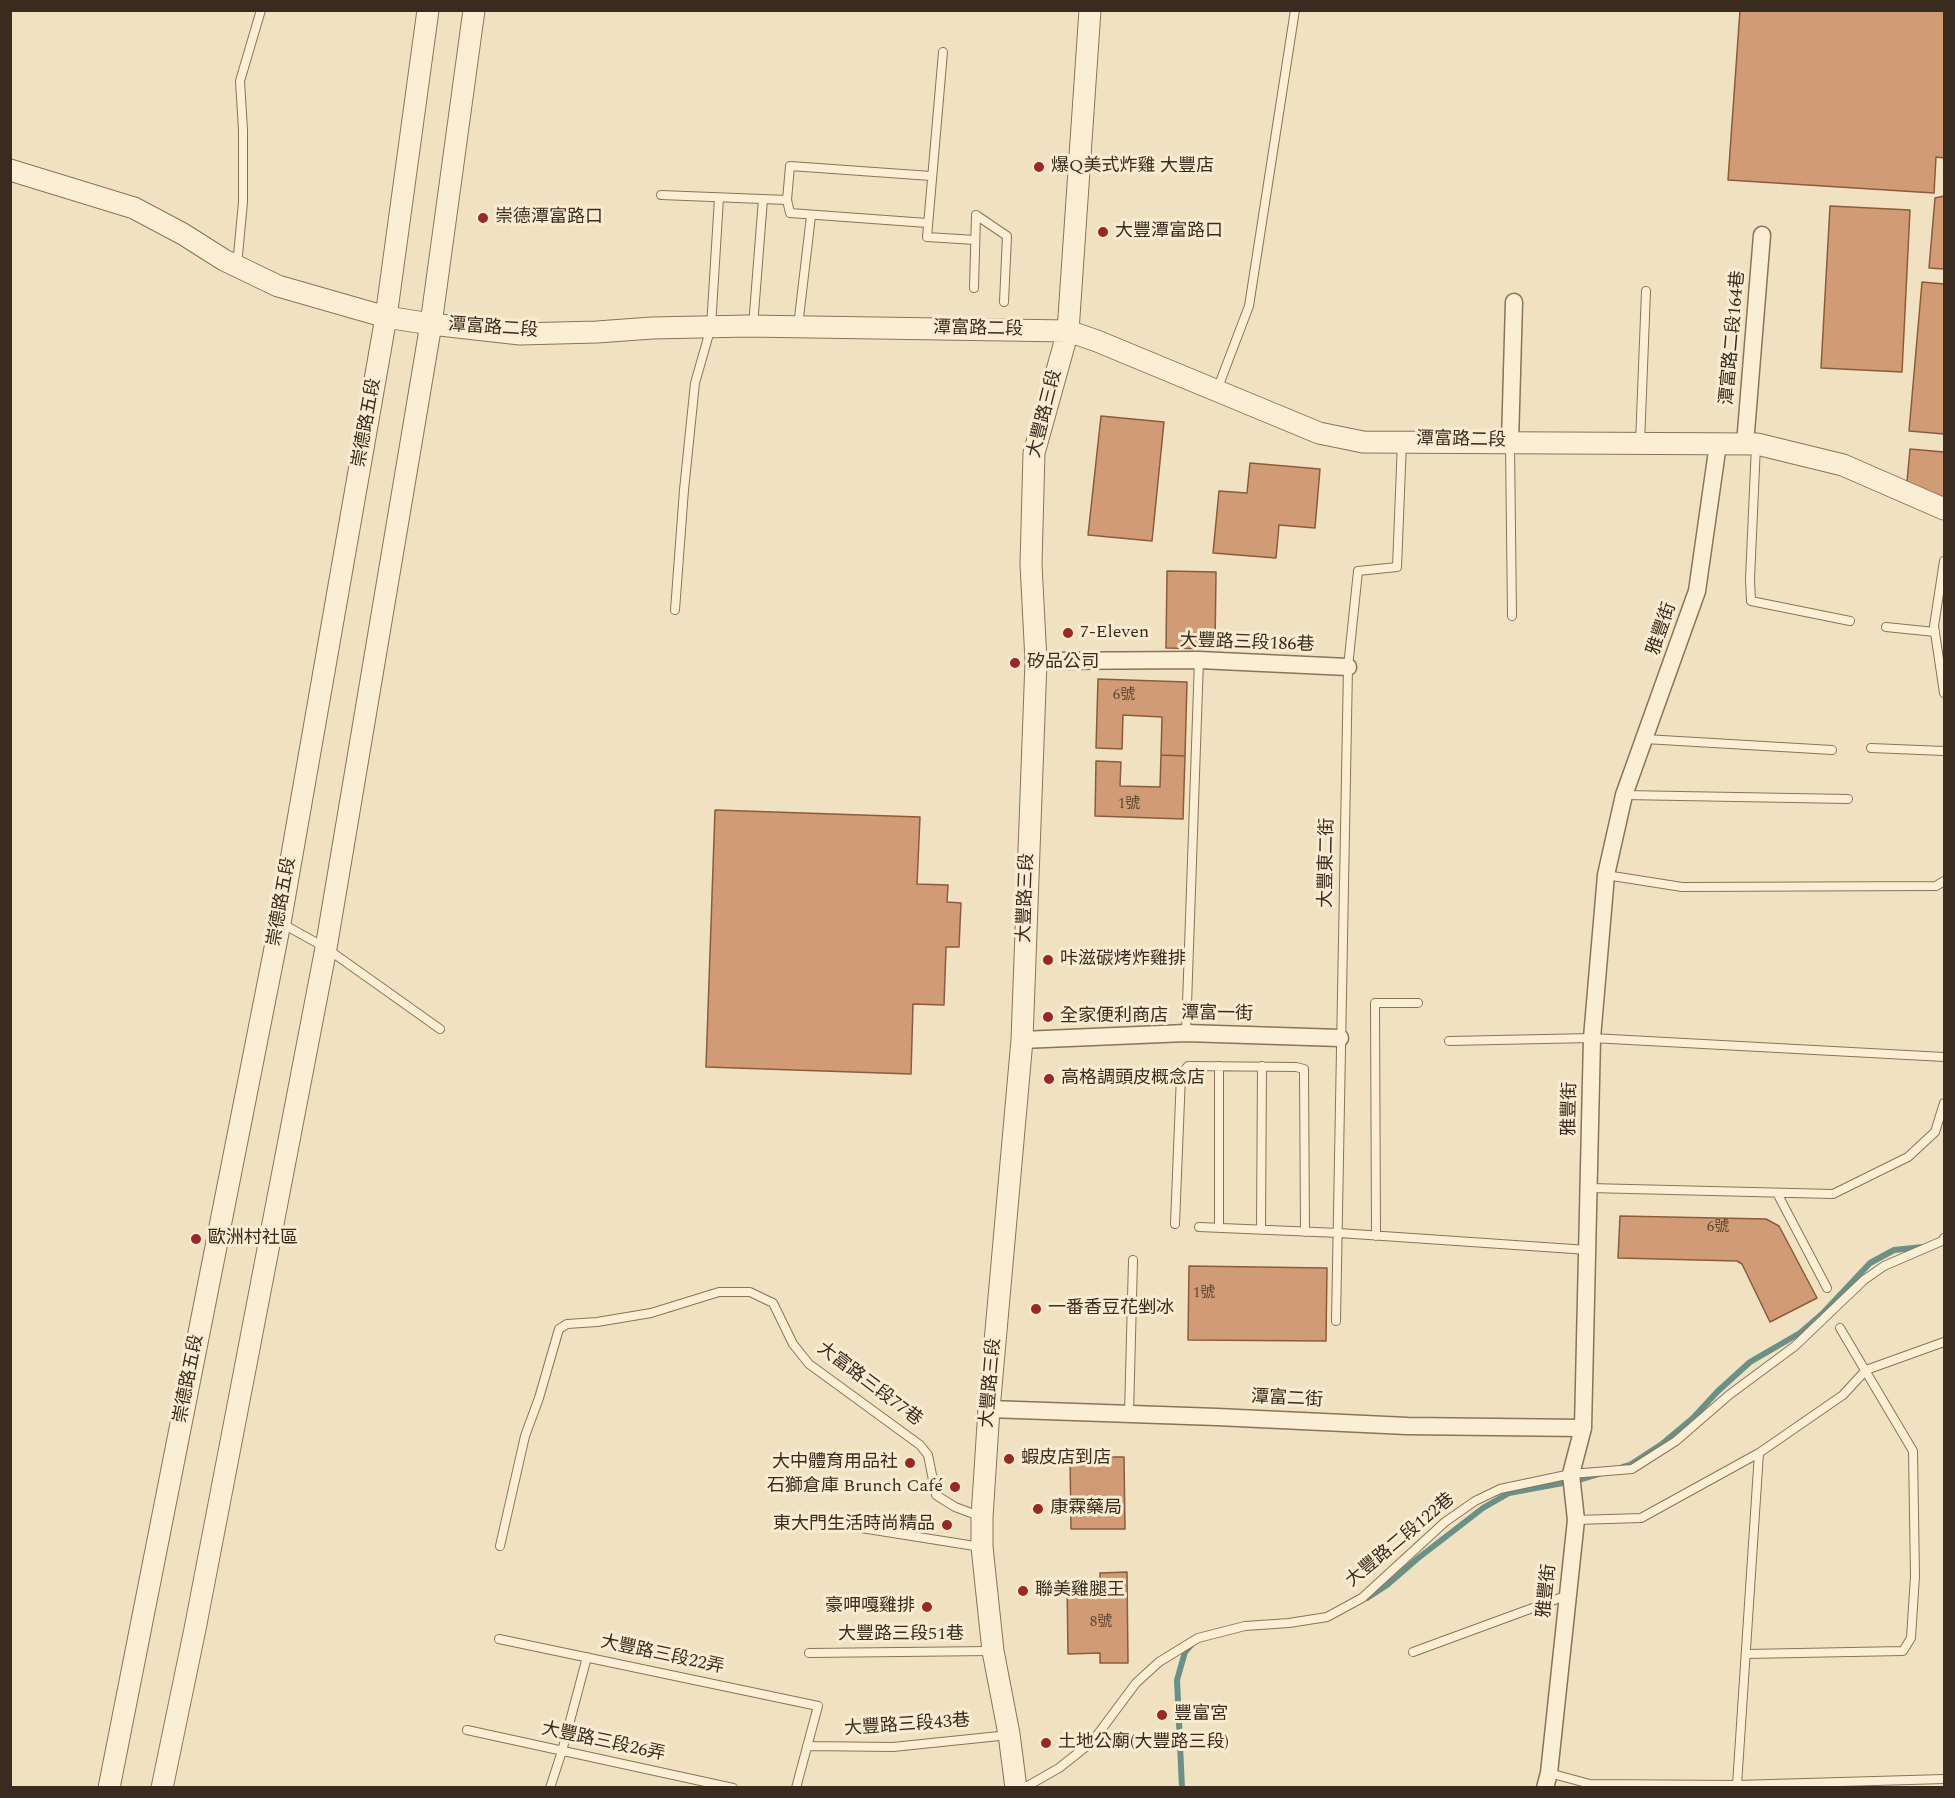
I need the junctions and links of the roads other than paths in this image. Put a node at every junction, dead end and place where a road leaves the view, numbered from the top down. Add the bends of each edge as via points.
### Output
1 (261, 10) edge
2 (428, 10) edge
3 (474, 10) edge
4 (1090, 10) edge
5 (1295, 10) edge
6 (943, 52) dead end
7 (10, 170) edge
8 (931, 176) junction
9 (661, 195) dead end
10 (719, 198) junction
11 (763, 199) junction
12 (787, 200) junction
13 (811, 216) junction
14 (927, 224) junction
15 (1762, 235) dead end
16 (975, 240) junction
17 (237, 267) junction
18 (974, 288) dead end
19 (1646, 291) dead end
20 (1004, 302) dead end
21 (1514, 302) dead end
22 (386, 317) junction
23 (431, 324) junction
24 (753, 326) junction
25 (798, 326) junction
26 (711, 327) junction
27 (1068, 331) junction
28 (1217, 390) junction
29 (1402, 441) junction
30 (1510, 442) junction
31 (1640, 443) junction
32 (1718, 444) junction
33 (1751, 444) junction
34 (1944, 510) edge
35 (1944, 561) edge
36 (675, 610) dead end
37 (1512, 616) dead end
38 (1850, 621) dead end
39 (1886, 627) dead end
40 (1935, 632) junction
41 (1199, 660) junction
42 (1036, 662) junction
43 (1348, 668) junction
44 (1944, 693) edge
45 (1645, 739) junction
46 (1871, 748) dead end
47 (1832, 750) dead end
48 (1944, 751) edge
49 (1624, 795) junction
50 (1848, 799) dead end
51 (1606, 875) junction
52 (1944, 881) edge
53 (280, 923) junction
54 (326, 948) junction
55 (1418, 1003) dead end
56 (440, 1029) dead end
57 (1186, 1033) junction
58 (1340, 1038) junction
59 (1592, 1038) junction
60 (1022, 1040) junction
61 (1449, 1041) dead end
62 (1944, 1057) edge
63 (1219, 1066) junction
64 (1262, 1066) junction
65 (1944, 1103) edge
66 (1589, 1188) junction
67 (1777, 1193) junction
68 (1175, 1224) dead end
69 (1199, 1227) dead end
70 (1219, 1228) junction
71 (1261, 1230) junction
72 (1305, 1232) junction
73 (1339, 1233) junction
74 (1377, 1236) junction
75 (1944, 1239) edge
76 (1588, 1250) junction
77 (1133, 1260) dead end
78 (1827, 1288) dead end
79 (1336, 1321) dead end
80 (1840, 1328) dead end
81 (1944, 1342) edge
82 (1866, 1370) junction
83 (989, 1409) junction
84 (1129, 1413) junction
85 (1583, 1428) junction
86 (1759, 1453) junction
87 (1571, 1474) junction
88 (982, 1517) junction
89 (1576, 1520) junction
90 (830, 1523) dead end
91 (500, 1546) dead end
92 (982, 1547) junction
93 (1568, 1595) junction
94 (499, 1639) dead end
95 (993, 1651) junction
96 (1413, 1652) dead end
97 (809, 1653) dead end
98 (1746, 1654) junction
99 (587, 1657) junction
100 (467, 1730) dead end
101 (1009, 1734) junction
102 (807, 1746) junction
103 (562, 1750) junction
104 (1944, 1779) edge
105 (1547, 1780) edge
106 (1737, 1785) junction
107 (109, 1788) edge
108 (162, 1788) edge
109 (550, 1788) edge
110 (733, 1788) edge
111 (796, 1788) edge
112 (1016, 1788) edge
113 (1024, 1788) edge

1 - 17 lane via 240,81 243,202
2 - 22 street, 崇德路五段
3 - 23 street
4 - 27 street, 大豐路三段
5 - 28 lane via 1249,306
6 - 8 lane
7 - 17 street, 潭富路二段 via 134,208
8 - 12 lane via 790,166
8 - 14 lane
9 - 10 lane
10 - 11 lane
10 - 26 lane
11 - 12 lane
11 - 24 lane
12 - 13 lane via 790,213
13 - 14 lane
13 - 25 lane
14 - 16 lane via 927,237
15 - 33 street, 潭富路二段164巷
16 - 18 lane
16 - 20 lane via 976,215 1006,236
17 - 22 street, 潭富路二段 via 278,286
19 - 31 lane
21 - 30 street
22 - 23 street, 潭富路二段
22 - 53 street, 崇德路五段
23 - 26 street, 潭富路二段 via 520,334
23 - 54 street
24 - 25 street, 潭富路二段
24 - 26 street, 潭富路二段
25 - 27 street, 潭富路二段
26 - 36 lane via 695,383
27 - 28 street, 潭富路二段
27 - 42 street, 大豐路三段 via 1034,453 1030,564
28 - 29 street, 潭富路二段 via 1319,433 1363,442
29 - 30 street, 潭富路二段
29 - 43 lane, 大豐東二街 via 1397,567 1358,572
30 - 31 street, 潭富路二段
30 - 37 lane
31 - 32 street, 潭富路二段
32 - 33 street, 潭富路二段
32 - 45 street, 雅豐街 via 1697,591
33 - 34 street, 潭富路二段 via 1842,465
33 - 38 lane via 1751,601
35 - 40 lane
39 - 40 lane
40 - 44 lane
41 - 42 street, 大豐路三段186巷
41 - 43 street, 大豐路三段186巷
41 - 57 lane
42 - 60 street, 大豐路三段
43 - 58 lane, 大豐東二街
45 - 47 lane
45 - 49 street, 雅豐街
46 - 48 lane
49 - 50 lane
49 - 51 street, 雅豐街
51 - 52 lane via 1682,887 1936,885
51 - 59 street, 雅豐街
53 - 54 lane
53 - 107 street, 崇德路五段
54 - 56 lane
54 - 108 street
55 - 74 lane via 1375,1003
57 - 58 street, 潭富一街
57 - 60 street, 潭富一街
58 - 73 lane, 大豐東二街
59 - 61 lane
59 - 62 lane
59 - 66 street, 雅豐街
60 - 83 street, 大豐路三段
63 - 64 lane
63 - 68 lane via 1188,1065 1181,1075
63 - 70 lane
64 - 71 lane
64 - 72 lane via 1304,1069
65 - 67 lane via 1935,1132 1908,1157 1833,1194
66 - 67 lane
66 - 76 street, 雅豐街
67 - 78 lane
69 - 70 lane
70 - 71 lane
71 - 72 lane
72 - 73 lane
73 - 74 lane
73 - 79 lane, 大豐東二街
74 - 76 lane
75 - 87 lane, 大豐路二段122巷 via 1884,1266 1864,1280 1796,1347 1729,1395 1676,1441 1632,1469
76 - 85 street, 雅豐街
77 - 84 lane
80 - 82 lane
81 - 82 lane
82 - 86 lane via 1843,1395
82 - 98 lane via 1913,1451 1915,1576 1911,1638 1903,1651
83 - 84 street, 潭富二街
83 - 88 street, 大豐路三段
84 - 85 street, 潭富二街 via 1407,1426
85 - 87 street, 雅豐街
86 - 89 lane via 1641,1518
86 - 98 lane
87 - 89 street, 雅豐街
87 - 113 lane, 大豐路二段122巷 via 1500,1489 1475,1501 1445,1522 1362,1598 1327,1617 1245,1626 1198,1638 1159,1662 1136,1683 1092,1742 1059,1768
88 - 91 lane, 大富路三段77巷 via 936,1495 928,1455 920,1445 809,1364 793,1344 773,1303 750,1292 718,1292 651,1313 567,1324 559,1329 525,1437
88 - 92 street, 大豐路三段
89 - 93 street, 雅豐街
90 - 92 lane
92 - 95 street, 大豐路三段
93 - 96 lane
93 - 105 street, 雅豐街
94 - 99 lane, 大豐路三段22弄
95 - 97 lane, 大豐路三段51巷
95 - 101 street, 大豐路三段
98 - 106 lane
99 - 102 lane, 大豐路三段22弄 via 818,1706
99 - 103 lane
100 - 103 lane, 大豐路三段26弄
101 - 102 lane, 大豐路三段43巷 via 893,1747
101 - 112 street, 大豐路三段
102 - 111 lane
103 - 109 lane
103 - 110 lane, 大豐路三段26弄
104 - 106 lane
105 - 106 lane via 1590,1785

